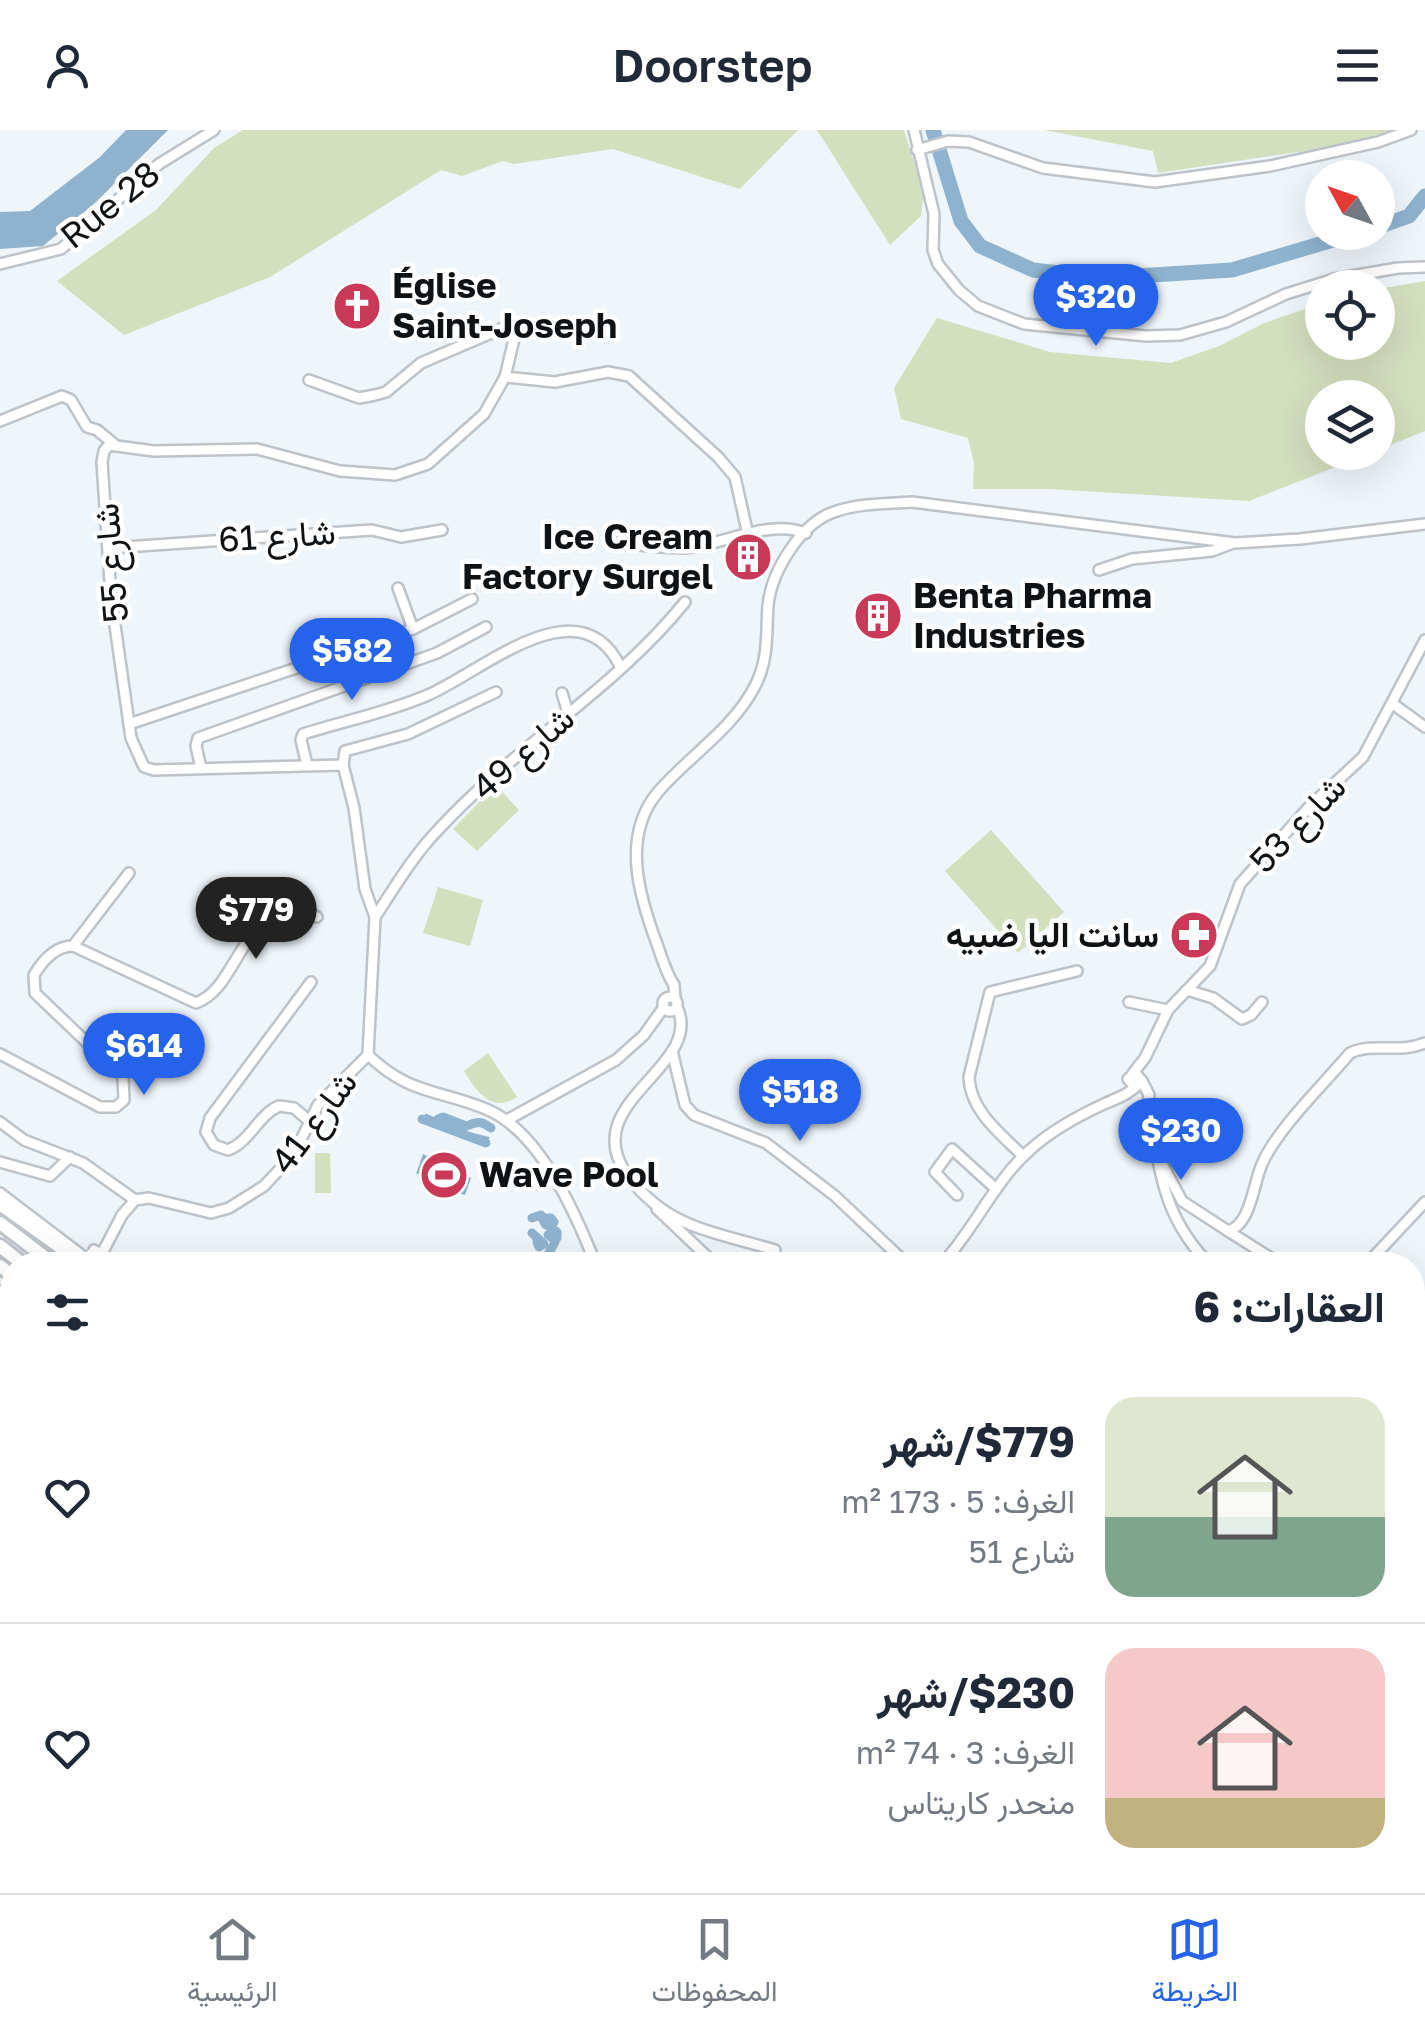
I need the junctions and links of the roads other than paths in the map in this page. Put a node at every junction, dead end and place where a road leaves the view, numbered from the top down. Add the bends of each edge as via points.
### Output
1 (214, 130) edge
2 (914, 130) edge
3 (1411, 130) edge
4 (917, 150) junction
5 (0, 264) edge
6 (1425, 267) edge
7 (505, 377) junction
8 (309, 380) dead end
9 (0, 422) edge
10 (114, 444) junction
11 (1425, 524) edge
12 (442, 530) dead end
13 (806, 533) junction
14 (748, 535) junction
15 (1235, 542) junction
16 (612, 543) dead end
17 (110, 548) junction
18 (1099, 570) dead end
19 (398, 588) dead end
20 (472, 599) dead end
21 (686, 602) dead end
22 (486, 628) dead end
23 (414, 629) junction
24 (1425, 640) edge
25 (621, 668) junction
26 (496, 692) dead end
27 (562, 693) dead end
28 (1393, 704) junction
29 (568, 714) junction
30 (129, 724) junction
31 (1425, 727) edge
32 (307, 765) junction
33 (343, 765) junction
34 (201, 768) junction
35 (129, 873) dead end
36 (317, 917) dead end
37 (375, 917) junction
38 (74, 946) junction
39 (1078, 971) dead end
40 (311, 982) dead end
41 (1186, 990) junction
42 (1129, 1002) dead end
43 (1262, 1002) dead end
44 (671, 1005) junction
45 (1168, 1010) junction
46 (1425, 1043) edge
47 (672, 1051) junction
48 (0, 1054) edge
49 (368, 1055) junction
50 (1137, 1084) junction
51 (1106, 1103) junction
52 (308, 1120) junction
53 (507, 1120) junction
54 (0, 1122) edge
55 (1157, 1154) junction
56 (70, 1156) junction
57 (1023, 1156) junction
58 (0, 1162) edge
59 (996, 1189) junction
60 (0, 1193) edge
61 (957, 1195) dead end
62 (135, 1200) junction
63 (648, 1200) junction
64 (1425, 1202) edge
65 (0, 1204) edge
66 (0, 1224) edge
67 (1228, 1231) junction
68 (776, 1250) dead end
69 (38, 1252) edge
70 (77, 1252) edge
71 (80, 1252) edge
72 (98, 1252) edge
73 (590, 1252) edge
74 (701, 1252) edge
75 (894, 1252) edge
76 (952, 1252) edge
77 (1198, 1252) edge
78 (1261, 1252) edge
79 (1378, 1252) edge

1 - 5 street, Rue 28 via 159,164 61,249
2 - 4 street
3 - 4 street via 1270,166 1155,182 1043,168 969,142
4 - 6 street via 934,214 938,264 978,306 1024,324 1180,335 1334,279
7 - 8 street via 516,337 506,328 421,363 376,395 359,398
7 - 10 street via 484,414 458,440 428,464 396,475 340,472 257,449 154,451
7 - 14 street via 555,382 608,372 630,376 735,477
9 - 10 street via 62,396 72,400 87,427
10 - 17 street, شارع 55 via 102,462
11 - 15 street
12 - 17 street, شارع 61
13 - 14 street via 781,527
13 - 15 street via 837,510 912,502
13 - 44 street via 772,582 767,650 755,686 735,716 659,790 644,816 636,850 639,892 671,980
14 - 16 street via 682,548
15 - 18 street
17 - 30 street, شارع 55
19 - 23 street
20 - 23 street
21 - 25 street, شارع 49
22 - 34 street via 437,653 198,738
23 - 30 street
24 - 28 street, شارع 53
25 - 29 street, شارع 49
25 - 32 street via 590,634 540,636 428,695 303,734
26 - 33 street via 408,734 345,751
27 - 29 street
28 - 31 street
28 - 41 street, شارع 53 via 1364,757 1246,876 1216,955
29 - 37 street, شارع 49 via 438,829
30 - 34 street, شارع 55 via 144,767
32 - 33 street, شارع 55
32 - 34 street, شارع 55
33 - 37 street
35 - 38 street
36 - 38 street via 302,910 270,919 216,988 196,1003
37 - 49 street
38 - 48 street via 46,958 34,987 43,1004 123,1078 121,1104 100,1106
39 - 57 street via 990,992 970,1090 981,1113
40 - 52 street via 206,1132 214,1146 228,1150 279,1106
41 - 43 street via 1242,1018
41 - 45 street, شارع 53
42 - 45 street
44 - 47 street via 679,1025
44 - 53 street via 616,1060
45 - 50 street, شارع 53
46 - 67 street via 1350,1053 1269,1150 1243,1221
47 - 63 street via 614,1131 621,1168
47 - 75 street via 685,1105 694,1115 766,1143
49 - 52 street, شارع 41
49 - 53 street via 406,1086
50 - 51 street, شارع 53
50 - 51 street, شارع 53 via 1124,1098
50 - 55 street via 1150,1095
51 - 57 street, شارع 53
52 - 62 street, شارع 41 via 281,1171 229,1208 202,1212
53 - 73 street via 549,1172
54 - 56 street via 24,1140
55 - 67 street via 1182,1201
55 - 77 street via 1175,1221
56 - 58 street via 50,1176
56 - 62 street
57 - 59 street, شارع 53
59 - 61 street via 952,1149 936,1172
59 - 76 street, شارع 53
60 - 71 street
62 - 72 street
63 - 68 street via 689,1225
63 - 74 street
64 - 79 street
65 - 70 highway
66 - 69 highway
67 - 78 street

